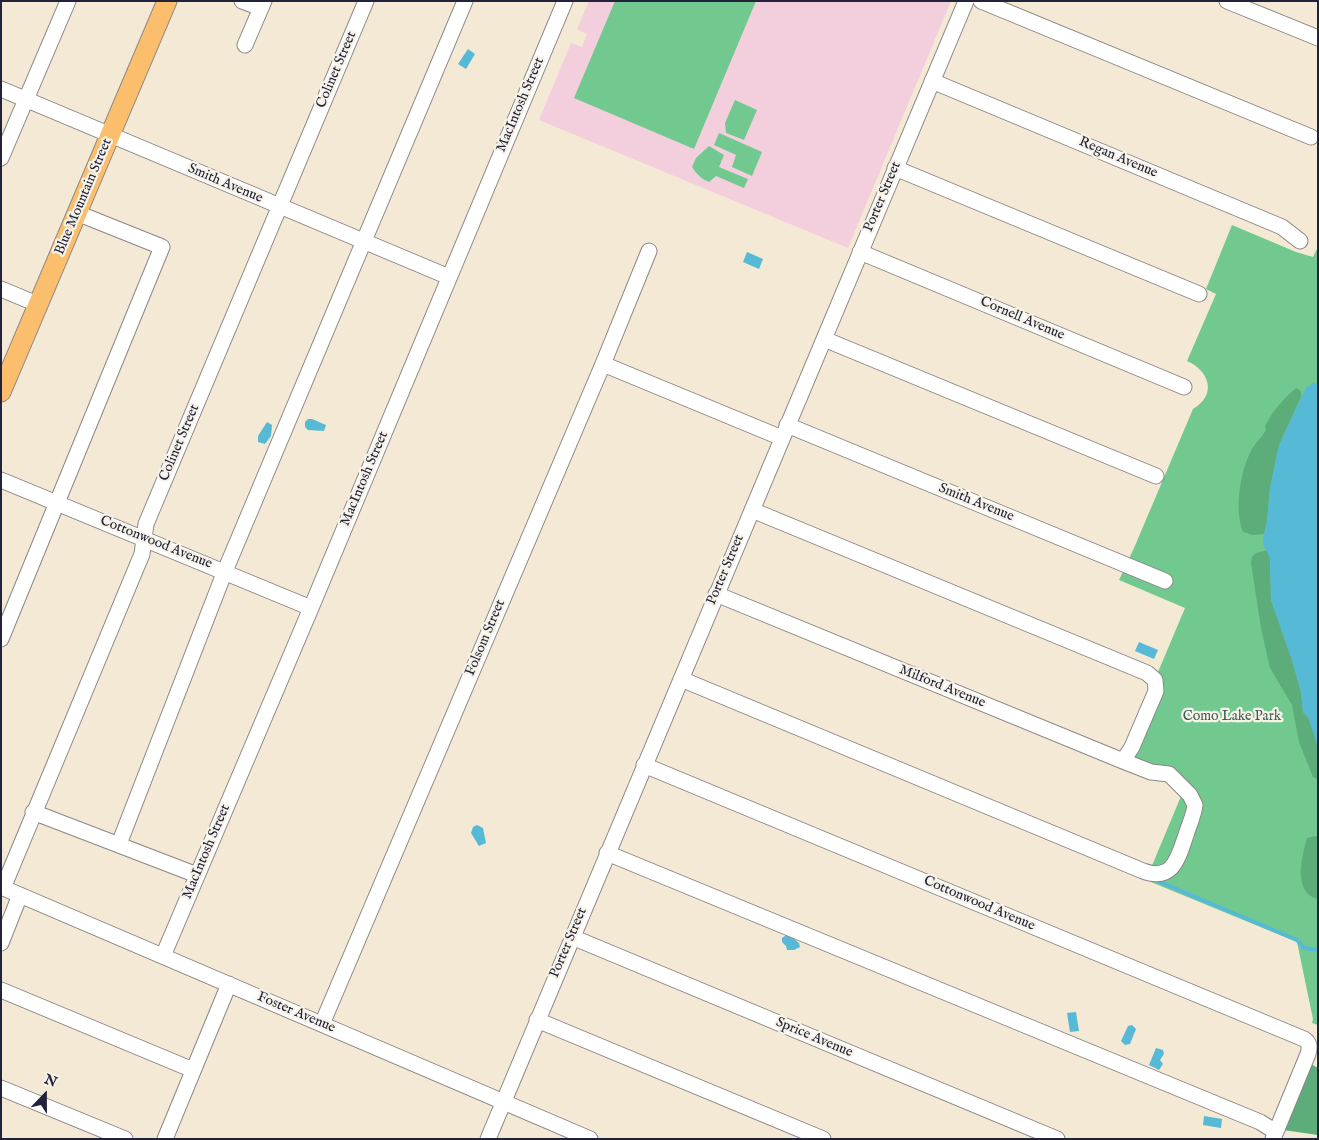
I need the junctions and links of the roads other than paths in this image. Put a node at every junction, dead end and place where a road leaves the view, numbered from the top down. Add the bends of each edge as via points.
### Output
1 (68, 1) edge
2 (167, 1) edge
3 (242, 1) edge
4 (366, 1) edge
5 (465, 1) edge
6 (565, 1) edge
7 (966, 1) edge
8 (981, 1) edge
9 (1227, 1) edge
10 (262, 5) edge
11 (1318, 38) edge
12 (245, 45) dead end
13 (932, 81) junction
14 (1, 89) edge
15 (26, 100) junction
16 (110, 136) junction
17 (1311, 137) dead end
18 (1, 158) edge
19 (896, 168) junction
20 (279, 207) junction
21 (77, 213) junction
22 (1300, 241) dead end
23 (364, 242) junction
24 (649, 251) dead end
25 (860, 252) junction
26 (449, 277) junction
27 (1, 289) edge
28 (1199, 294) dead end
29 (37, 304) junction
30 (824, 339) junction
31 (603, 364) junction
32 (1184, 387) dead end
33 (1, 392) edge
34 (785, 431) junction
35 (1156, 476) dead end
36 (1, 480) edge
37 (57, 502) junction
38 (752, 510) junction
39 (144, 539) junction
40 (226, 571) junction
41 (1165, 581) dead end
42 (716, 594) junction
43 (311, 608) junction
44 (1, 638) edge
45 (681, 679) junction
46 (1123, 761) junction
47 (644, 765) junction
48 (33, 812) junction
49 (119, 844) junction
50 (607, 852) junction
51 (197, 875) junction
52 (2, 887) edge
53 (20, 895) junction
54 (572, 937) junction
55 (1, 944) edge
56 (163, 956) junction
57 (229, 984) junction
58 (1, 990) edge
59 (537, 1020) junction
60 (322, 1024) junction
61 (193, 1070) junction
62 (1, 1088) edge
63 (503, 1101) junction
64 (1274, 1136) edge
65 (586, 1138) edge
66 (125, 1139) edge
67 (165, 1139) edge
68 (488, 1139) edge
69 (823, 1139) edge
70 (1057, 1139) edge

1 - 15 street
2 - 16 main road, Blue Mountain Street
3 - 10 street
4 - 20 street, Colinet Street
5 - 23 street
6 - 26 street, MacIntosh Street
7 - 13 street, Porter Street
8 - 17 street
9 - 11 street
10 - 12 street
13 - 19 street, Porter Street
13 - 22 street, Regan Avenue via 1282,228
14 - 15 street, Smith Avenue
15 - 16 street, Smith Avenue
15 - 18 street
16 - 20 street, Smith Avenue
16 - 21 main road, Blue Mountain Street
19 - 25 street, Porter Street
19 - 28 street
20 - 23 street, Smith Avenue
20 - 39 street, Colinet Street via 146,524
21 - 29 main road, Blue Mountain Street
21 - 37 street via 162,247
23 - 26 street, Smith Avenue
23 - 40 street
24 - 31 street, Folsom Street
25 - 30 street, Porter Street
25 - 32 street, Cornell Avenue
26 - 43 street, MacIntosh Street
27 - 29 street
29 - 33 main road, Blue Mountain Street
30 - 34 street, Porter Street
30 - 35 street
31 - 34 street, Smith Avenue
31 - 60 street, Folsom Street
34 - 38 street, Porter Street
34 - 41 street, Smith Avenue
36 - 37 street, Cottonwood Avenue
37 - 39 street, Cottonwood Avenue
37 - 44 street
38 - 42 street, Porter Street
38 - 46 street via 1147,672 1155,680 1156,690
39 - 40 street, Cottonwood Avenue
39 - 48 street, Colinet Street via 142,554
40 - 43 street, Cottonwood Avenue
40 - 49 street
42 - 45 street, Porter Street
42 - 46 street, Milford Avenue
43 - 51 street, MacIntosh Street
45 - 46 street, Milford Avenue via 1133,867 1154,874 1164,872 1174,865 1195,808 1193,799 1169,774 1151,772
45 - 47 street, Porter Street
47 - 50 street, Porter Street
47 - 64 street, Cottonwood Avenue via 1304,1039 1310,1047 1307,1059
48 - 49 street
48 - 52 street, Colinet Street
49 - 51 street
50 - 54 street, Porter Street
50 - 64 street via 1260,1122
51 - 56 street, MacIntosh Street
52 - 53 street, Foster Avenue
53 - 55 street
53 - 56 street, Foster Avenue
54 - 59 street, Porter Street
54 - 70 street, Sprice Avenue
56 - 57 street, Foster Avenue
57 - 60 street, Foster Avenue
57 - 61 street
58 - 61 street
59 - 63 street, Porter Street
59 - 69 street
60 - 63 street, Foster Avenue
61 - 67 street
62 - 66 street
63 - 65 street, Foster Avenue
63 - 68 street, Porter Street

